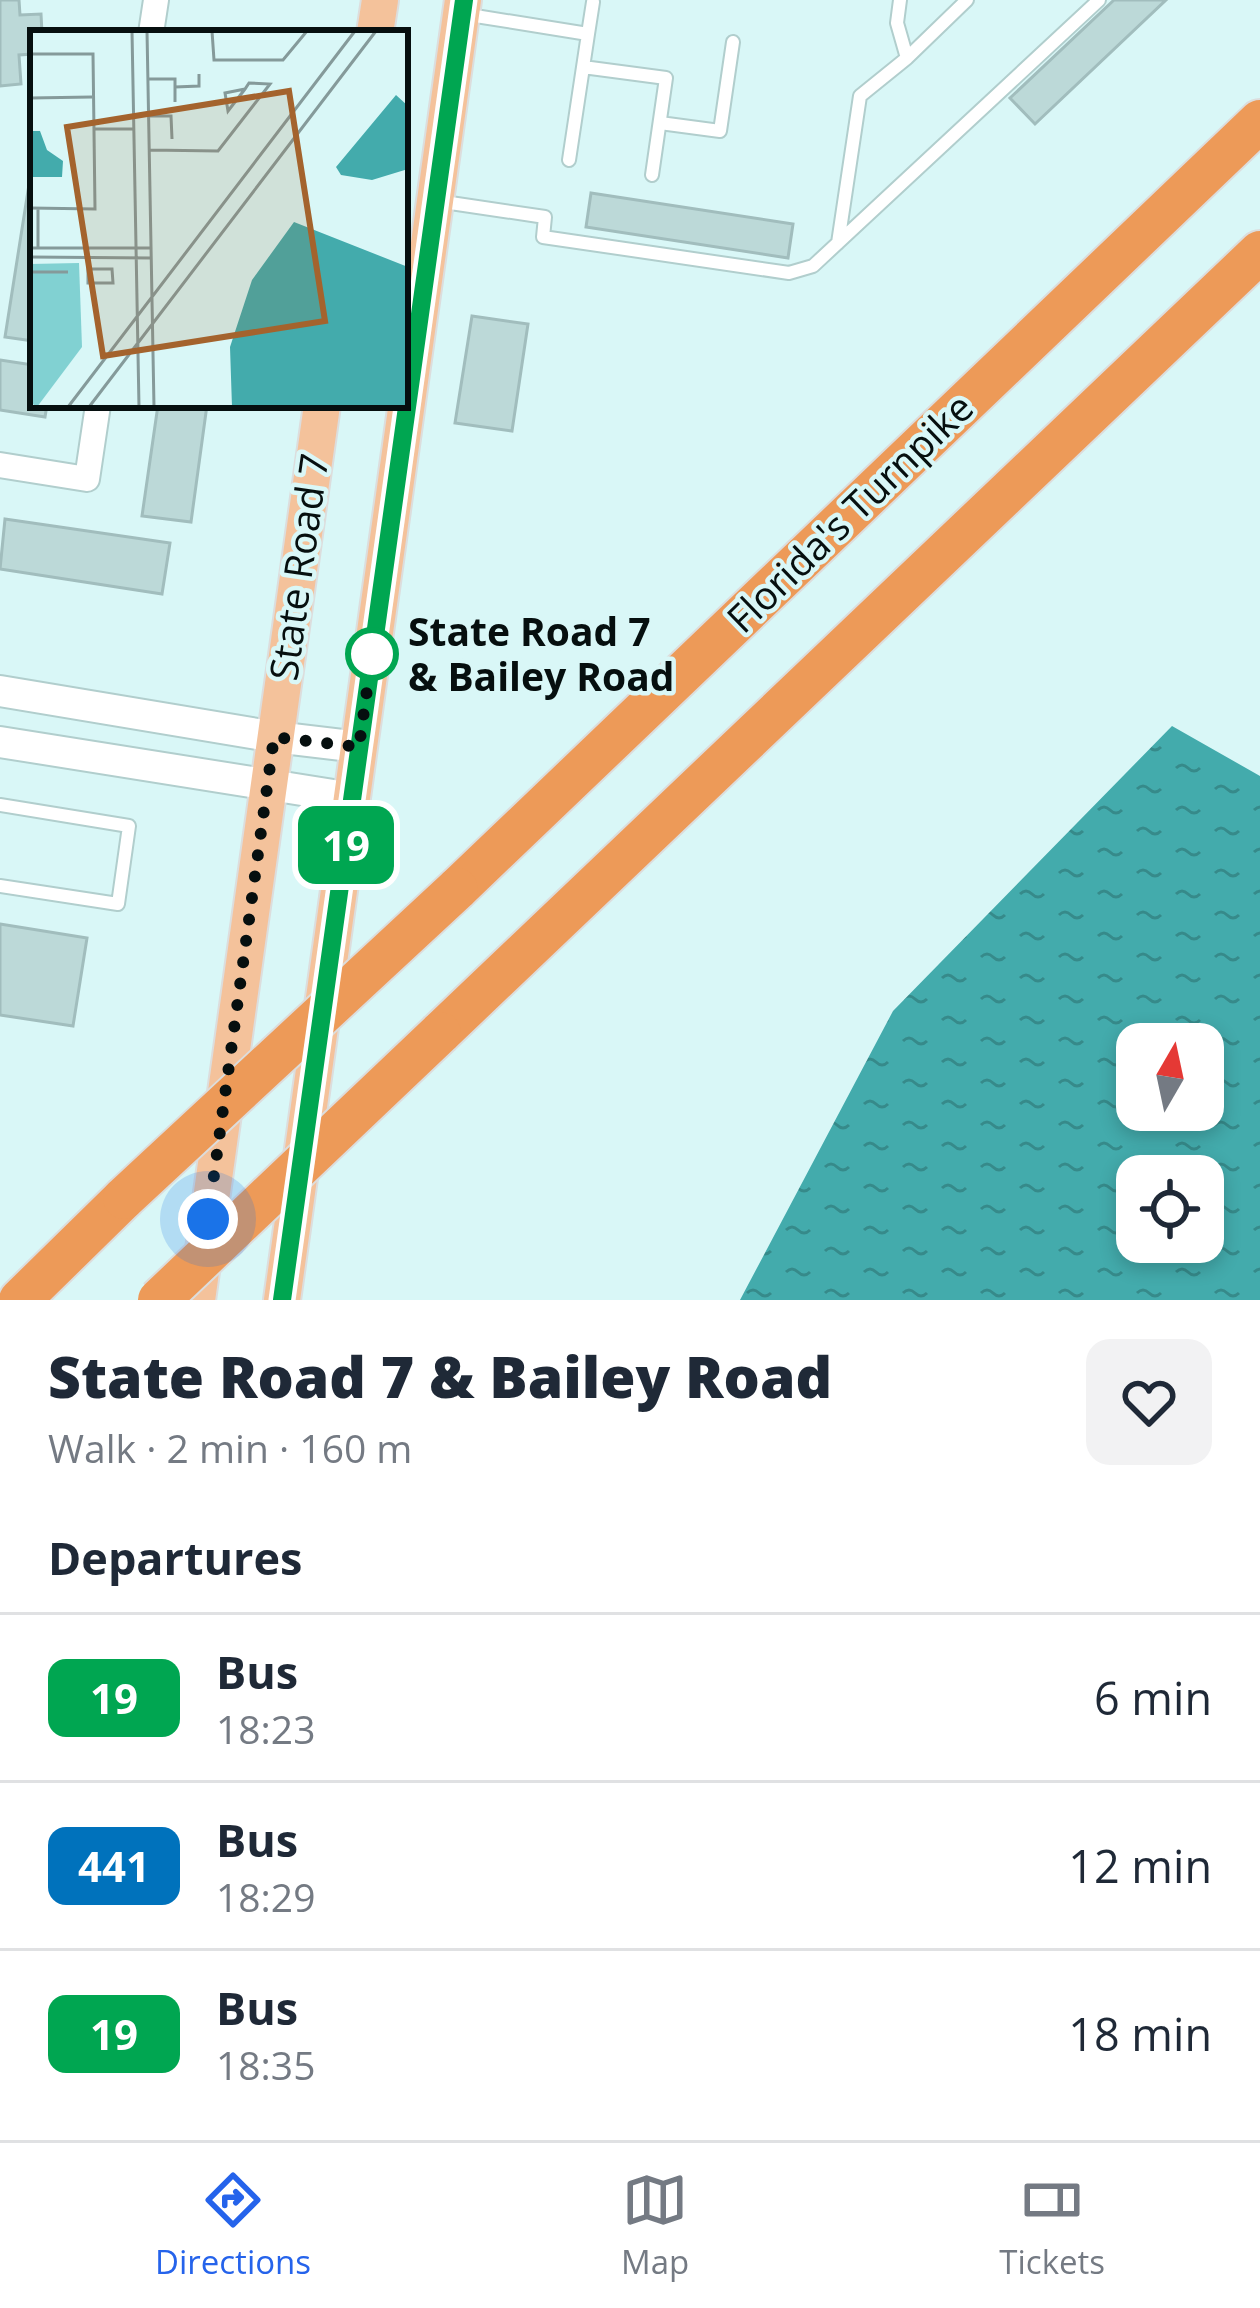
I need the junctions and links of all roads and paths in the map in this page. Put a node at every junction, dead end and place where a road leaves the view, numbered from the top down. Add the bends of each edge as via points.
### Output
1 (156, 0) edge
2 (380, 0) edge
3 (900, 0) edge
4 (967, 0) edge
5 (1099, 0) edge
6 (593, 2) edge
7 (463, 7) edge
8 (152, 30) edge
9 (375, 30) edge
10 (588, 34) junction
11 (733, 43) dead end
12 (908, 58) junction
13 (583, 67) junction
14 (1260, 121) edge
15 (659, 123) junction
16 (569, 160) dead end
17 (652, 175) dead end
18 (435, 200) junction
19 (838, 243) junction
20 (1260, 252) edge
21 (408, 394) edge
22 (98, 408) edge
23 (322, 408) edge
24 (406, 408) edge
25 (0, 465) edge
26 (0, 691) edge
27 (274, 737) junction
28 (359, 747) junction
29 (1, 749) edge
30 (268, 786) junction
31 (352, 798) junction
32 (0, 805) edge
33 (0, 886) edge
34 (20, 1300) edge
35 (159, 1300) edge
36 (197, 1300) edge
37 (282, 1300) edge

1 - 8 street
2 - 9 main road
3 - 12 lane via 897,23
4 - 12 lane
5 - 19 lane
6 - 10 lane
7 - 10 lane
7 - 18 main road
10 - 13 lane
11 - 15 lane via 720,131
12 - 19 lane via 860,96
13 - 15 lane via 666,78
13 - 16 lane
14 - 34 highway, Florida's Turnpike, bridge
15 - 17 lane
18 - 19 lane via 545,217 543,237 789,274 813,266
18 - 21 main road
20 - 35 highway, bridge
22 - 25 street via 87,479
23 - 27 main road, State Road 7
24 - 28 main road
26 - 27 street
27 - 28 street
27 - 30 main road, State Road 7
28 - 31 main road
29 - 30 street
30 - 31 street
30 - 36 main road, State Road 7
31 - 37 main road
32 - 33 lane via 129,826 118,904

